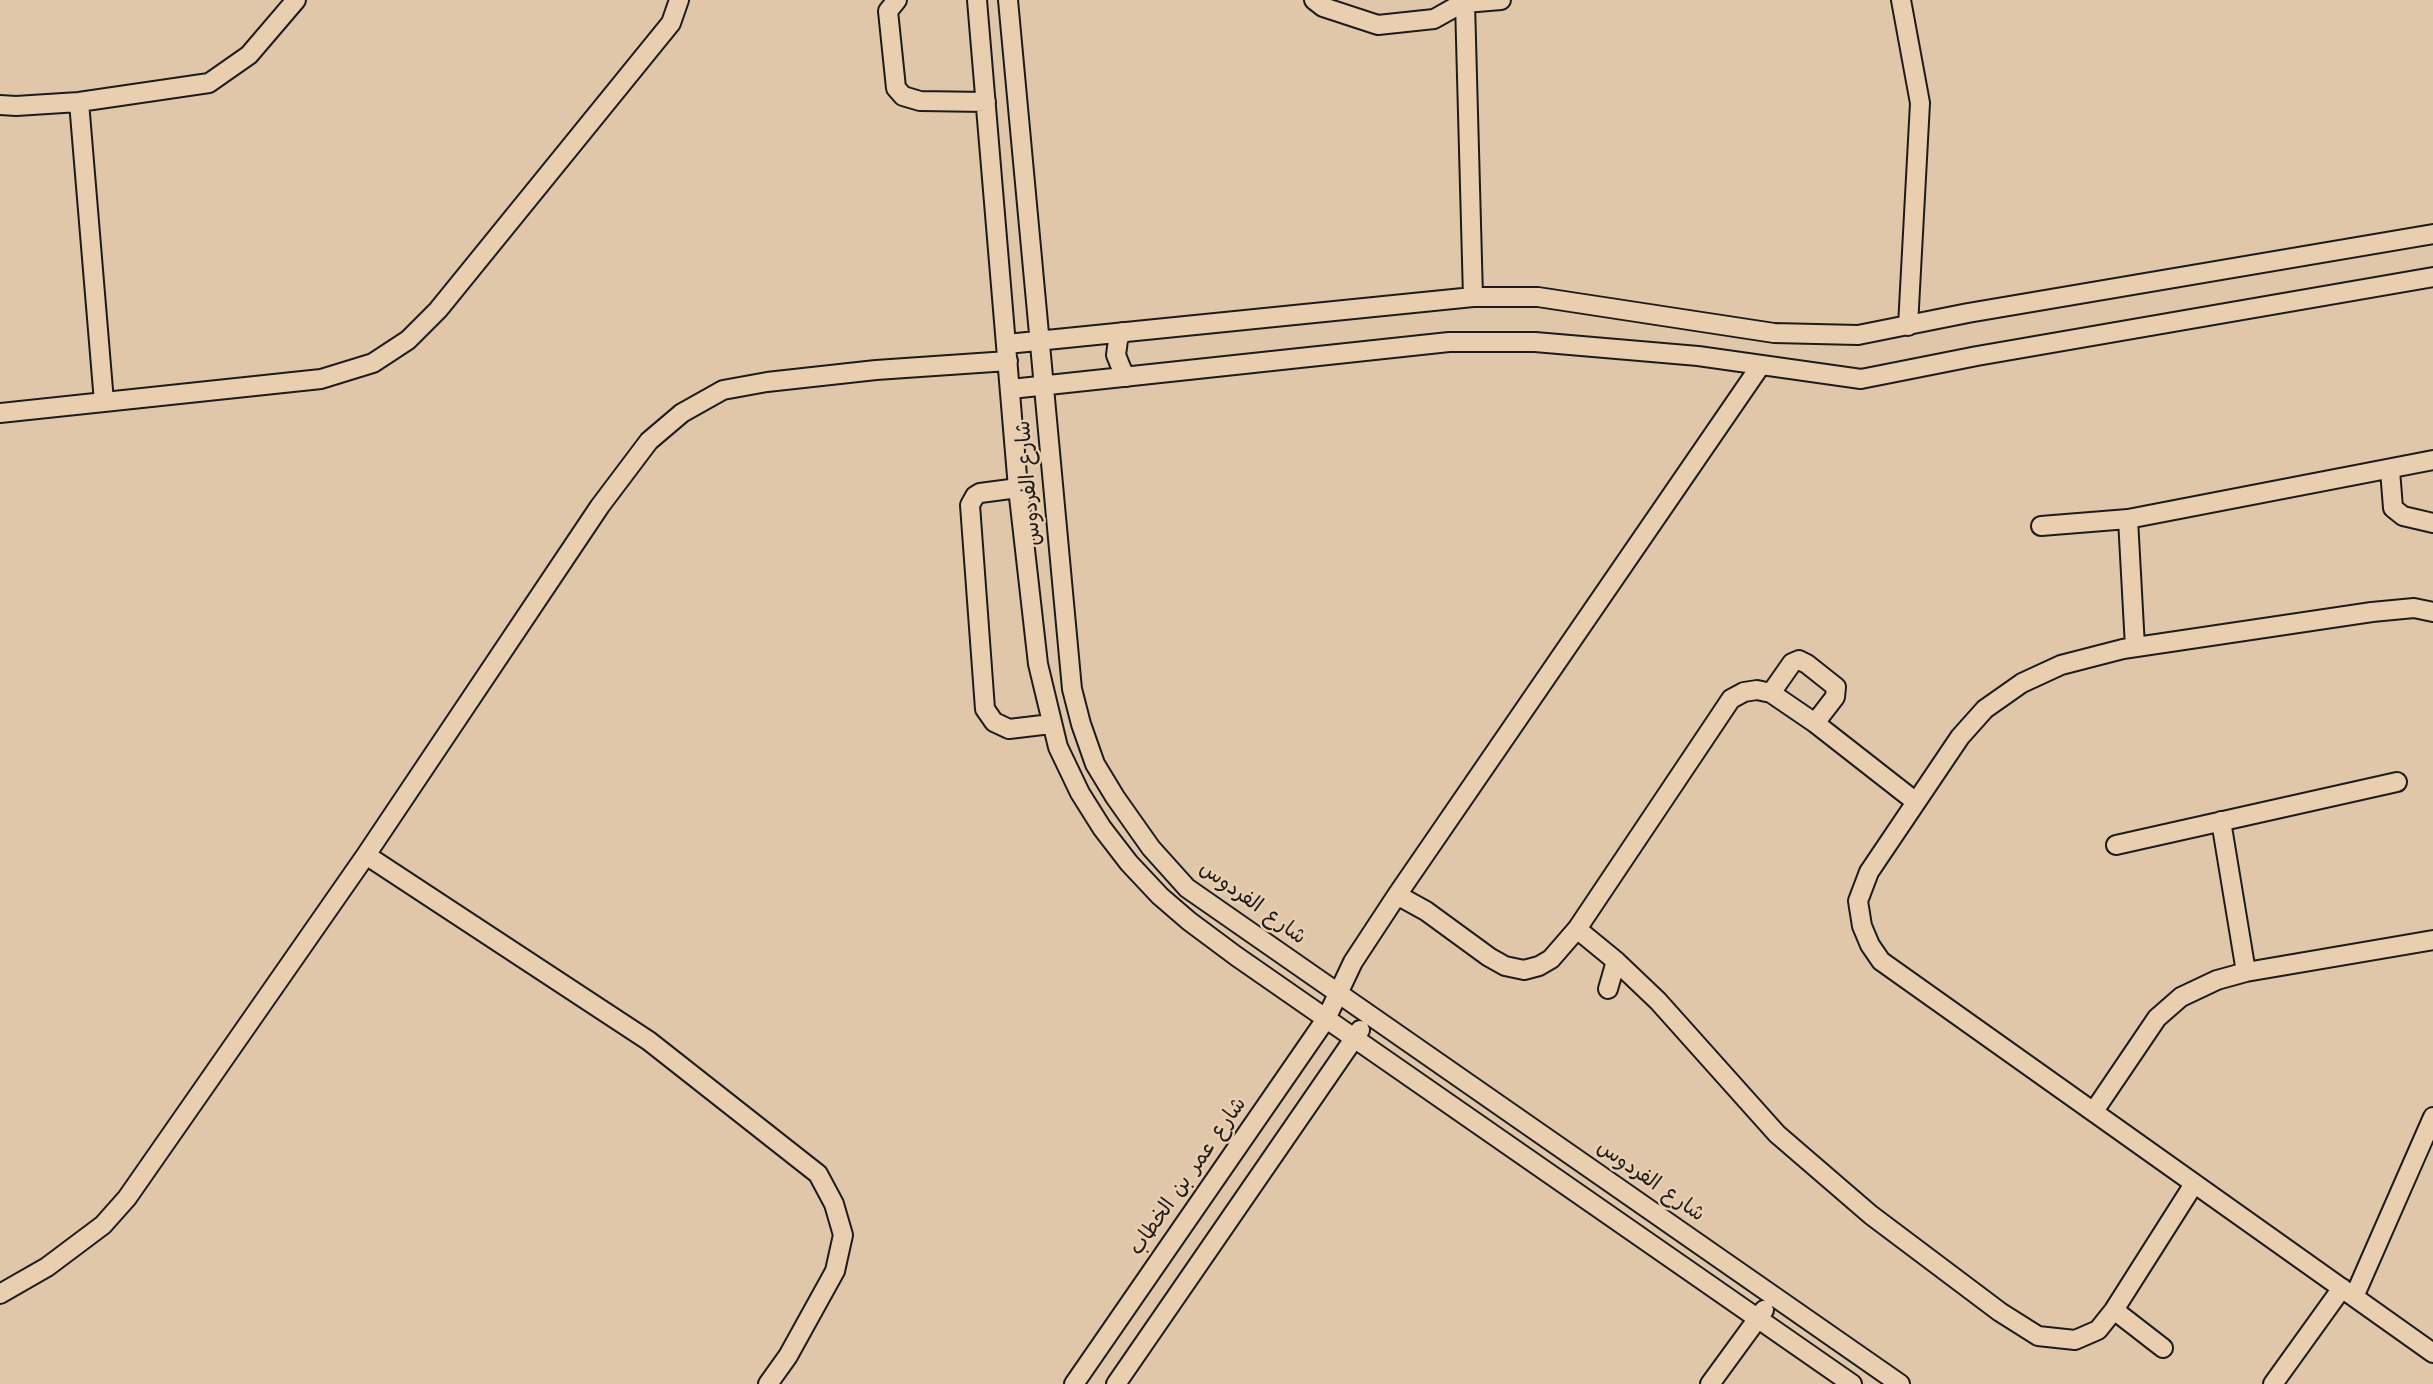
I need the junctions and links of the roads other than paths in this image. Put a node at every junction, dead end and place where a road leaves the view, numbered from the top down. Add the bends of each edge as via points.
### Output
1 (296, 0) edge
2 (679, 0) edge
3 (897, 0) edge
4 (977, 0) edge
5 (1008, 0) edge
6 (1314, 0) edge
7 (1501, 0) edge
8 (1901, 0) edge
9 (1467, 2) edge
10 (79, 102) junction
11 (986, 102) junction
12 (0, 105) edge
13 (2433, 234) edge
14 (2433, 277) edge
15 (1035, 295) junction
16 (1473, 297) junction
17 (1003, 298) junction
18 (1908, 326) junction
19 (1122, 332) junction
20 (1040, 341) junction
21 (1008, 352) junction
22 (1761, 365) junction
23 (1127, 377) junction
24 (1044, 386) junction
25 (1011, 389) junction
26 (104, 402) junction
27 (0, 413) edge
28 (1048, 442) junction
29 (1016, 446) junction
30 (2433, 460) edge
31 (2390, 470) junction
32 (1018, 488) junction
33 (2128, 519) junction
34 (2433, 523) edge
35 (2041, 526) dead end
36 (2433, 612) edge
37 (2135, 647) junction
38 (1771, 693) junction
39 (1815, 723) junction
40 (1051, 724) junction
41 (2397, 782) dead end
42 (1916, 802) junction
43 (2221, 821) junction
44 (2116, 845) dead end
45 (366, 855) junction
46 (1397, 896) junction
47 (1577, 929) junction
48 (2433, 940) edge
49 (1617, 961) junction
50 (2246, 972) junction
51 (1608, 989) dead end
52 (1339, 995) junction
53 (1370, 1016) junction
54 (1326, 1019) junction
55 (1354, 1038) junction
56 (2094, 1111) junction
57 (2433, 1117) edge
58 (2194, 1184) junction
59 (1632, 1197) junction
60 (1617, 1221) junction
61 (2348, 1292) junction
62 (0, 1294) edge
63 (1774, 1296) junction
64 (2114, 1310) junction
65 (1758, 1318) junction
66 (2163, 1348) dead end
67 (2433, 1353) edge
68 (768, 1384) edge
69 (1074, 1384) edge
70 (1116, 1384) edge
71 (1710, 1384) edge
72 (1852, 1384) edge
73 (1900, 1384) edge
74 (2273, 1384) edge

1 - 10 street via 249,55 209,83
2 - 26 street via 671,23 438,310 408,340 373,363 321,379
3 - 11 street via 888,11 896,88 903,96 920,101
4 - 11 street, شارع الفردوس
5 - 15 street, شارع الفردوس
6 - 9 street via 1323,7 1378,25 1434,19
7 - 9 street
8 - 18 street via 1920,103
9 - 16 street
10 - 12 street
10 - 26 street
11 - 17 street, شارع الفردوس
13 - 18 street
14 - 22 street via 1861,379
15 - 17 street
15 - 20 street, شارع الفردوس
16 - 18 street via 1538,297 1774,333 1858,334
16 - 19 street
17 - 21 street, شارع الفردوس
19 - 20 street
19 - 23 street via 1116,355
20 - 21 street
20 - 24 street, شارع الفردوس
21 - 25 street, شارع الفردوس
21 - 45 street via 723,390 682,413 649,441 600,506
22 - 23 street via 1535,342 1449,342
22 - 46 street, شارع عمر بن الخطاب
23 - 24 street
24 - 25 street
24 - 28 street, شارع الفردوس
25 - 29 street, شارع الفردوس
26 - 27 street
28 - 29 street
28 - 52 street, شارع الفردوس via 1072,689 1095,764 1151,848 1187,888
29 - 32 street, شارع الفردوس
30 - 31 street
31 - 33 street
31 - 34 street via 2392,508 2403,516
32 - 40 street, شارع الفردوس via 1038,664
32 - 40 street via 980,493 970,505 985,709 994,722 1009,729
33 - 35 street
33 - 37 street
36 - 37 street via 2372,612
37 - 42 street via 2061,665 2022,683 1984,709
38 - 39 street
38 - 39 street via 1792,663 1798,660 1807,664 1836,687 1835,697
38 - 47 street via 1756,690 1731,699
39 - 42 street
40 - 54 street, شارع الفردوس via 1080,793 1129,863 1190,921
41 - 43 street
42 - 56 street via 1869,872 1858,901 1870,945 1881,961
43 - 44 street
43 - 50 street
45 - 62 street via 126,1198 103,1225 48,1267
45 - 68 street via 649,1041 818,1174 834,1204 843,1235 835,1271
46 - 47 street via 1426,911 1489,957 1524,970 1551,959
46 - 52 street, شارع عمر بن الخطاب via 1353,962
47 - 49 street
48 - 50 street
49 - 51 street
49 - 64 street via 1688,1031 1777,1134 1871,1215 2000,1312 2038,1336 2075,1340 2098,1330
50 - 56 street via 2181,997 2157,1018
52 - 53 street, شارع الفردوس
52 - 54 street, شارع عمر بن الخطاب
53 - 55 street
53 - 59 street, شارع الفردوس
54 - 55 street, شارع الفردوس
54 - 69 street, شارع عمر بن الخطاب
55 - 60 street, شارع الفردوس
55 - 70 street
56 - 58 street
57 - 61 street
58 - 61 street
58 - 64 street
59 - 60 street
59 - 63 street, شارع الفردوس
60 - 65 street, شارع الفردوس
61 - 67 street
61 - 74 street
63 - 65 street
63 - 73 street, شارع الفردوس
64 - 66 street
65 - 71 street
65 - 72 street, شارع الفردوس

